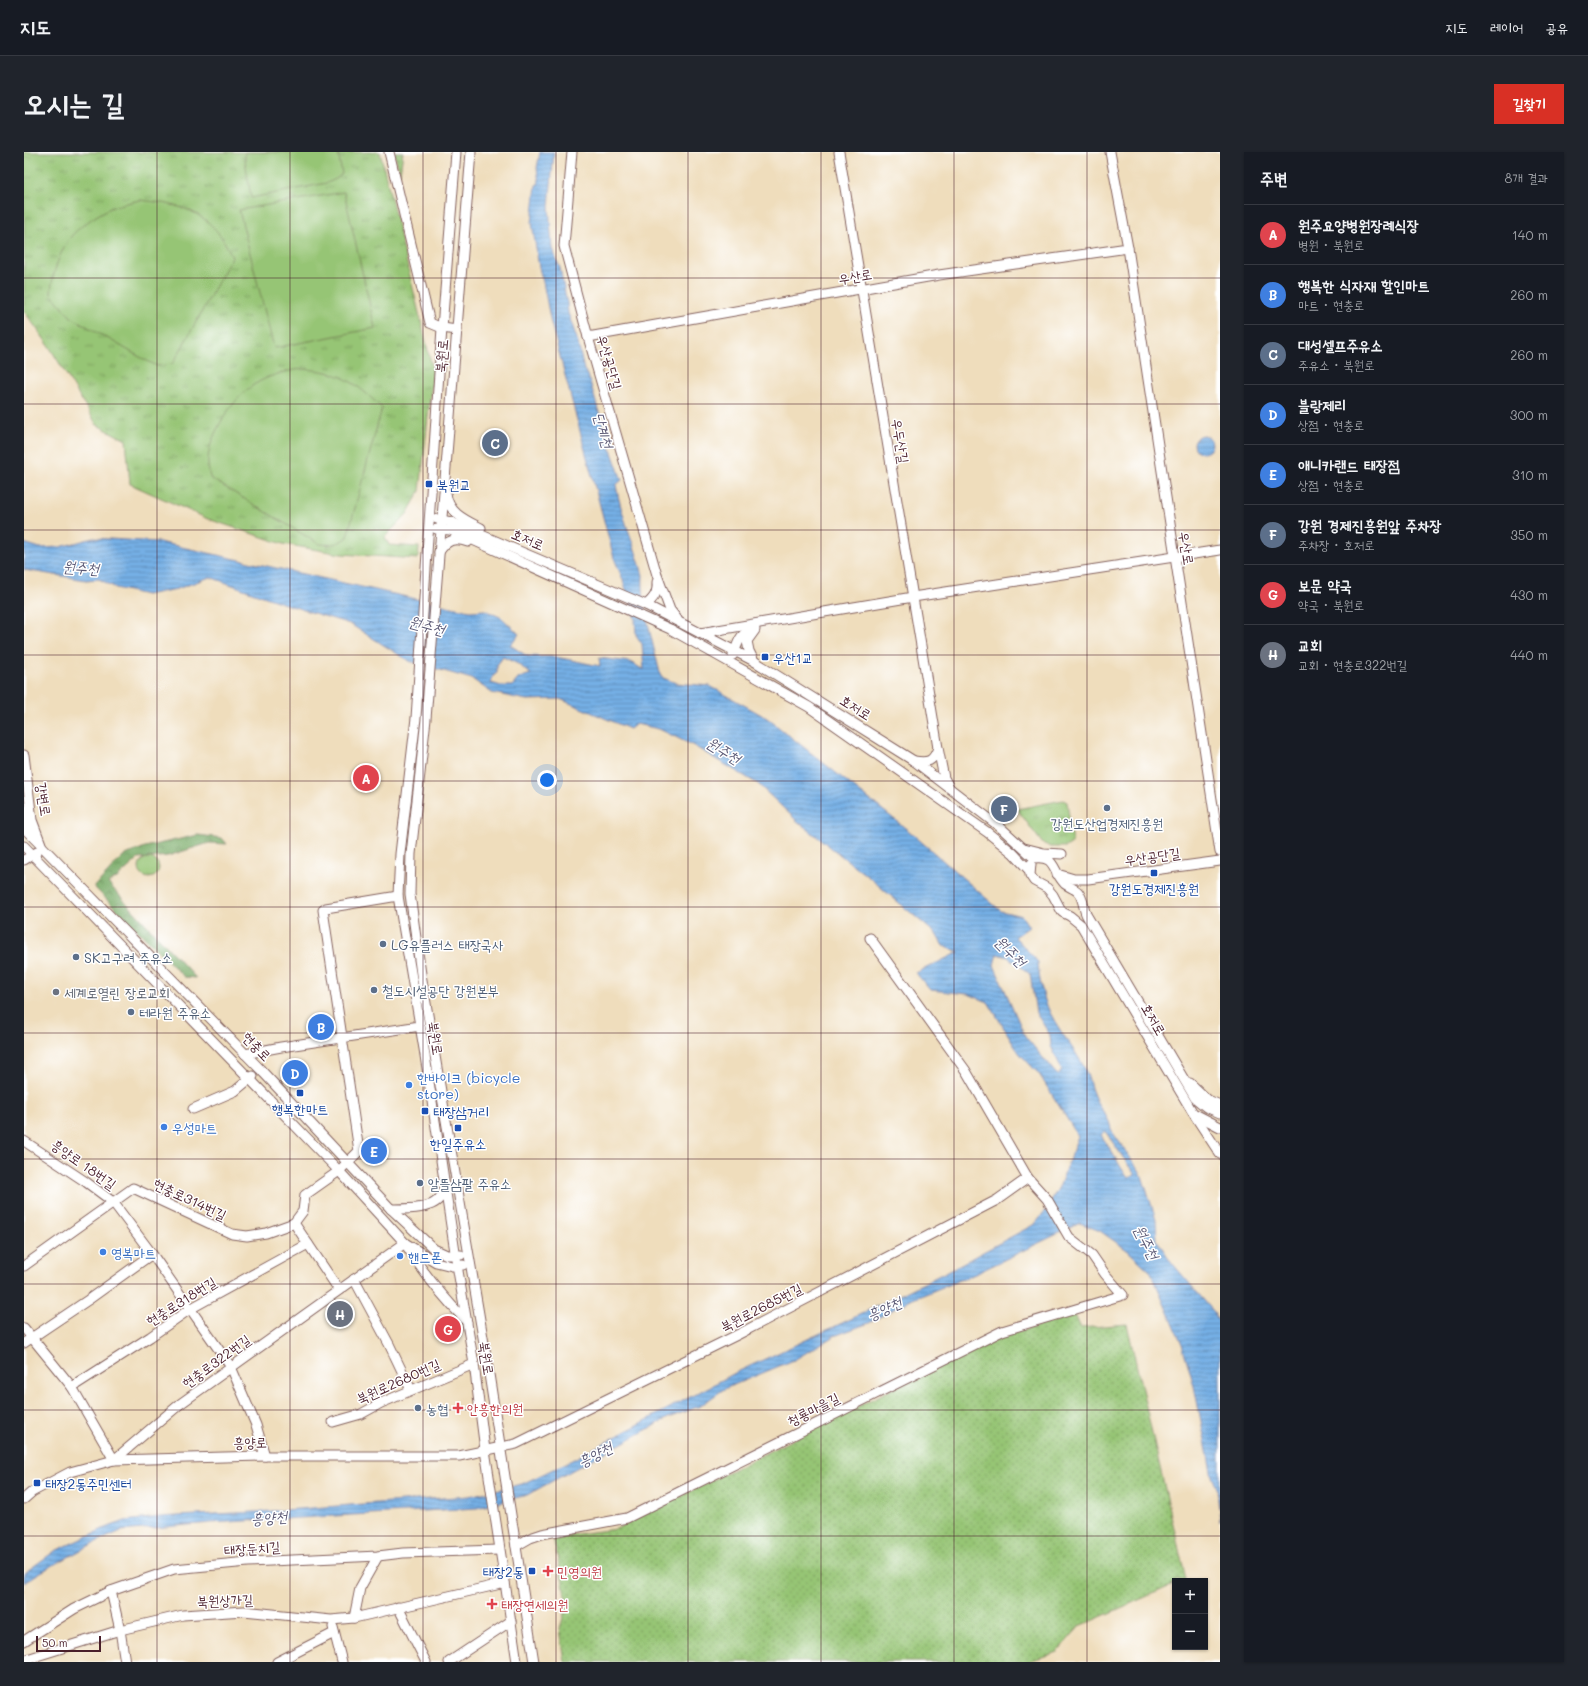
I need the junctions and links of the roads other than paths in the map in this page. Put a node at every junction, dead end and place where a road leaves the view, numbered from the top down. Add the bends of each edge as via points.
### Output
1 (389, 152) edge
2 (456, 152) edge
3 (471, 152) edge
4 (572, 152) edge
5 (839, 152) edge
6 (1110, 152) edge
7 (1128, 248) junction
8 (861, 289) junction
9 (442, 328) junction
10 (457, 330) junction
11 (588, 337) junction
12 (444, 484) junction
13 (430, 518) junction
14 (441, 525) junction
15 (429, 528) junction
16 (496, 540) junction
17 (488, 548) junction
18 (1220, 550) edge
19 (439, 552) junction
20 (1174, 556) junction
21 (657, 575) junction
22 (913, 598) junction
23 (646, 605) junction
24 (763, 622) junction
25 (681, 623) junction
26 (700, 633) junction
27 (734, 651) junction
28 (754, 661) junction
29 (729, 663) junction
30 (938, 748) junction
31 (24, 755) edge
32 (914, 761) junction
33 (932, 774) junction
34 (922, 785) junction
35 (950, 789) junction
36 (24, 810) edge
37 (28, 824) edge
38 (34, 839) junction
39 (42, 847) junction
40 (1022, 848) junction
41 (25, 849) edge
42 (1220, 852) edge
43 (34, 856) junction
44 (1034, 858) junction
45 (1046, 858) junction
46 (24, 860) edge
47 (1220, 861) edge
48 (1029, 870) junction
49 (1056, 874) junction
50 (1088, 879) junction
51 (1078, 892) junction
52 (398, 896) junction
53 (1083, 909) junction
54 (1070, 916) junction
55 (870, 938) dead end
56 (420, 1026) junction
57 (343, 1038) junction
58 (245, 1054) junction
59 (260, 1069) junction
60 (1179, 1070) junction
61 (250, 1079) junction
62 (1220, 1104) edge
63 (193, 1109) dead end
64 (1193, 1113) junction
65 (1220, 1113) edge
66 (1220, 1127) edge
67 (24, 1141) edge
68 (1220, 1154) edge
69 (348, 1163) junction
70 (339, 1170) junction
71 (1028, 1178) junction
72 (444, 1184) junction
73 (113, 1202) junction
74 (392, 1209) junction
75 (294, 1223) junction
76 (405, 1243) junction
77 (308, 1244) junction
78 (152, 1254) junction
79 (468, 1254) junction
80 (456, 1261) junction
81 (470, 1264) junction
82 (24, 1266) edge
83 (354, 1279) junction
84 (339, 1290) junction
85 (190, 1309) junction
86 (467, 1322) junction
87 (24, 1328) edge
88 (28, 1340) edge
89 (474, 1364) junction
90 (230, 1367) junction
91 (72, 1387) junction
92 (411, 1390) junction
93 (332, 1422) dead end
94 (500, 1451) junction
95 (486, 1454) junction
96 (265, 1456) junction
97 (114, 1460) junction
98 (24, 1499) edge
99 (516, 1546) junction
100 (499, 1550) junction
101 (378, 1556) junction
102 (505, 1583) junction
103 (111, 1592) junction
104 (398, 1607) junction
105 (354, 1618) junction
106 (331, 1620) junction
107 (511, 1621) junction
108 (120, 1630) junction
109 (334, 1633) junction
110 (24, 1641) edge
111 (48, 1658) edge
112 (24, 1660) edge
113 (125, 1662) edge
114 (277, 1662) edge
115 (342, 1662) edge
116 (426, 1662) edge
117 (449, 1662) edge
118 (517, 1662) edge
119 (534, 1662) edge

1 - 9 street via 430,323
2 - 9 street, 북원로
3 - 10 street, 북원로
4 - 11 street, 우산공단길 via 564,246
5 - 8 street
6 - 7 street, 우산로
7 - 8 street, 우산로
7 - 20 street, 우산로
8 - 11 street, 우산로
8 - 22 street, 우두산길
9 - 10 street
9 - 13 street, 북원로
10 - 12 street, 북원로
11 - 21 street, 우산공단길
12 - 14 street, 북원로
12 - 16 street via 446,497 454,512 485,530
13 - 14 street
13 - 15 street, 북원로
14 - 15 street
14 - 16 street, 호저로 via 451,522
14 - 17 street, 호저로
14 - 19 street, 북원로
15 - 52 street, 북원로 via 416,718 400,854
16 - 23 street, 호저로
17 - 19 street via 461,539 452,540
17 - 29 street, 호저로 via 670,630
18 - 20 street
19 - 79 street, 북원로 via 426,719 411,854 410,894
20 - 22 street
20 - 42 street, 우산로
21 - 23 street via 657,592
21 - 25 street, 우산공단길 via 670,610
22 - 24 street
22 - 30 street, 우두산길
23 - 25 street, 호저로
24 - 26 street
24 - 27 street via 746,632 739,639
24 - 28 street via 750,634 747,641
25 - 26 street, 호저로
26 - 27 street, 호저로
27 - 28 street, 호저로
27 - 29 street
28 - 32 street, 호저로
29 - 34 street, 호저로 via 809,707
30 - 32 street via 935,757 930,761
30 - 35 street, 우두산길 via 944,778
31 - 37 street, 강변로
32 - 33 street, 호저로
33 - 34 street
33 - 35 street, 호저로
34 - 48 street, 호저로 via 987,832
35 - 40 street, 호저로 via 1000,827
36 - 37 street, 강변로
37 - 38 street, 강변로
37 - 39 street, 강변로
38 - 39 street, 현충로
38 - 41 street, 현충로
39 - 43 street
39 - 58 street, 현충로
40 - 44 street, 호저로
40 - 45 street via 1062,854
41 - 43 street, 현충로
43 - 46 street
43 - 61 street, 현충로
44 - 45 street
44 - 48 street
45 - 49 street via 1052,862
47 - 50 street, 우산공단길
48 - 54 street, 호저로 via 1034,881 1046,888 1053,895 1060,910
49 - 50 street, 우산공단길 via 1074,879
49 - 51 street
50 - 51 street
51 - 53 street, 호저로
52 - 56 street, 북원로
52 - 57 street via 323,910
53 - 54 street via 1078,914
53 - 60 street, 호저로
54 - 64 street, 호저로 via 1081,925 1091,940
55 - 71 street via 966,1071
56 - 57 street
56 - 72 street, 북원로
57 - 58 street
57 - 69 street via 359,1146 359,1150
58 - 59 street, 현충로
59 - 61 street
59 - 69 street, 현충로
60 - 62 street via 1208,1100
60 - 65 street via 1195,1098 1206,1107
61 - 63 street, 현충로 via 236,1091
61 - 70 street, 현충로
64 - 66 street
64 - 68 street, 호저로
67 - 73 street, 흥양로 18번길
69 - 70 street
69 - 74 street, 현충로
70 - 75 street via 305,1195 303,1211
70 - 76 street, 현충로
71 - 94 street, 북원로2685번길 via 997,1200 739,1334
71 - 99 street, 청룡마을길 via 1047,1199 1069,1237 1092,1255 1123,1295 1002,1331 627,1518 542,1534
72 - 74 street via 441,1197 436,1202 420,1208
72 - 80 street, 북원로
73 - 75 street, 현충로314번길 via 133,1188 232,1234 247,1236 266,1233
73 - 78 street, 흥양로 18번길
73 - 82 street, 현충로314번길
74 - 80 street, 현충로 via 434,1249
75 - 77 street
76 - 80 street, 현충로 via 436,1262
76 - 83 street, 현충로322번길
76 - 86 street via 418,1265
77 - 84 street
77 - 85 street, 현충로318번길
78 - 85 street, 흥양로 18번길
78 - 88 street
79 - 80 street
79 - 81 street, 북원로
80 - 81 street
80 - 86 street, 북원로
81 - 94 street, 북원로
83 - 84 street, 현충로322번길
83 - 92 street
84 - 90 street, 현충로322번길
85 - 90 street, 흥양로 18번길
85 - 91 street, 현충로318번길
86 - 89 street, 북원로
87 - 88 street
88 - 91 street
89 - 92 street, 북원로2680번길
89 - 95 street, 북원로
90 - 96 street, 흥양로 18번길 via 256,1425
90 - 97 street, 현충로322번길 via 180,1404
91 - 97 street
92 - 93 street, 북원로2680번길 via 361,1414
94 - 95 street, 북원로2685번길
94 - 99 street, 북원로
95 - 96 street, 흥양로
95 - 100 street, 북원로
96 - 97 street, 흥양로
97 - 98 street, 흥양로 via 70,1472
99 - 119 street
100 - 101 street, 태장둔치길
100 - 102 street
101 - 103 street, 태장둔치길 via 174,1568
101 - 105 street via 360,1588
102 - 104 street, 북원상가길
102 - 107 street
103 - 108 street
103 - 110 street, 태장둔치길 via 74,1608
104 - 105 street, 북원상가길
104 - 116 street
105 - 106 street, 북원상가길
106 - 108 street, 북원상가길 via 244,1611 182,1615
106 - 109 street
107 - 117 street
107 - 118 street
108 - 111 street, 북원상가길
108 - 113 street
109 - 114 street
109 - 115 street
111 - 112 street, 북원상가길

